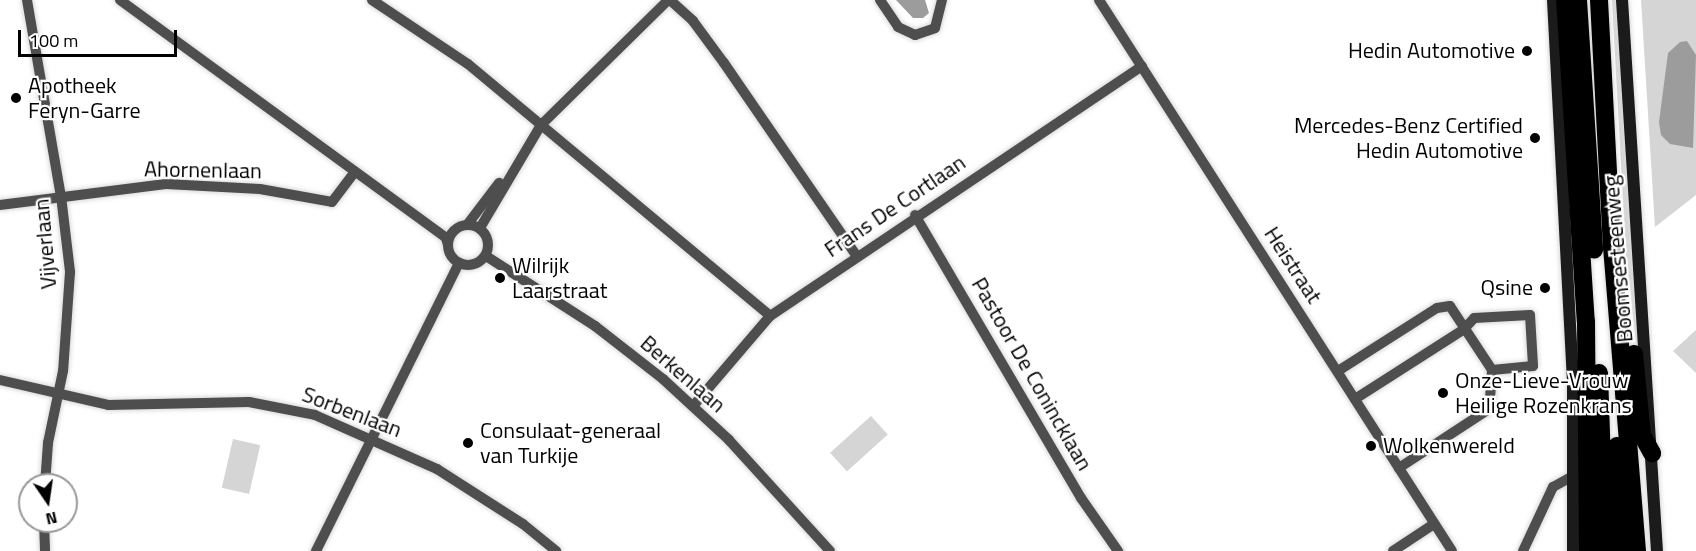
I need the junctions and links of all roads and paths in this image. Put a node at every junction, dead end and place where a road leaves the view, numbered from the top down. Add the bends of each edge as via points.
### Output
1 (27, 0) edge
2 (120, 0) edge
3 (372, 0) edge
4 (669, 0) edge
5 (880, 0) edge
6 (942, 0) edge
7 (1099, 0) edge
8 (1553, 0) edge
9 (1565, 0) edge
10 (1578, 0) edge
11 (1599, 0) edge
12 (1622, 0) edge
13 (1142, 66) junction
14 (541, 125) junction
15 (355, 171) junction
16 (507, 177) junction
17 (61, 196) junction
18 (400, 204) junction
19 (0, 205) edge
20 (1592, 210) junction
21 (915, 215) junction
22 (467, 225) junction
23 (480, 228) junction
24 (453, 231) junction
25 (1582, 240) junction
26 (448, 245) junction
27 (1612, 247) junction
28 (856, 255) junction
29 (486, 256) junction
30 (459, 263) junction
31 (770, 316) junction
32 (1463, 330) junction
33 (1492, 370) junction
34 (1338, 371) junction
35 (0, 380) edge
36 (58, 395) junction
37 (1355, 399) junction
38 (694, 405) junction
39 (372, 438) junction
40 (1652, 453) junction
41 (1399, 468) junction
42 (47, 473) edge
43 (1573, 476) junction
44 (1434, 524) junction
45 (44, 533) edge
46 (45, 551) edge
47 (316, 551) edge
48 (556, 551) edge
49 (830, 551) edge
50 (1118, 551) edge
51 (1393, 551) edge
52 (1452, 551) edge
53 (1523, 551) edge
54 (1573, 551) edge
55 (1588, 551) edge
56 (1605, 551) edge
57 (1622, 551) edge
58 (1637, 551) edge
59 (1657, 551) edge

1 - 17 street, Vijverlaan
2 - 15 street
3 - 14 street via 468,64
4 - 14 street
4 - 28 street via 693,21 724,63
5 - 6 street via 904,33 915,35 935,28
7 - 13 street, Heistraat
8 - 43 main road via 1573,377
9 - 25 highway
10 - 20 highway
11 - 27 highway
12 - 40 main road, Boomsesteenweg
13 - 21 street, Frans De Cortlaan
13 - 34 street, Heistraat
14 - 16 street
14 - 31 street
15 - 17 street, Ahornenlaan via 332,202 260,189 166,184
15 - 18 street
16 - 22 street via 494,187
16 - 23 street
17 - 19 street, Ahornenlaan
17 - 36 street, Vijverlaan via 70,300
18 - 24 street via 448,233
18 - 26 street via 447,238
20 - 25 highway
20 - 56 highway
21 - 28 street, Frans De Cortlaan
21 - 50 street, Pastoor De Conincklaan via 1081,498
22 - 23 street
22 - 24 street
23 - 29 street via 489,244
24 - 26 street
25 - 55 highway via 1588,373
26 - 30 street
27 - 40 highway via 1627,300 1642,435
27 - 57 highway via 1608,278
27 - 58 highway
28 - 31 street, Frans De Cortlaan
29 - 30 street via 477,264
29 - 38 street, Berkenlaan via 595,326
30 - 39 street
31 - 38 street, Frans De Cortlaan
32 - 33 street
32 - 33 street via 1474,318 1530,315 1533,366
32 - 34 street via 1450,306 1437,308
32 - 37 street
33 - 41 street via 1489,409
34 - 37 street, Heistraat
35 - 36 street, Sorbenlaan
36 - 39 street, Sorbenlaan via 141,407 249,402 315,415
36 - 42 street, Vijverlaan
37 - 41 street, Heistraat
38 - 49 street, Berkenlaan
39 - 47 street
39 - 48 street, Sorbenlaan via 446,474 523,524
40 - 59 main road, Boomsesteenweg
41 - 44 street, Heistraat
43 - 53 street via 1553,487
43 - 54 main road
44 - 51 street
44 - 52 street, Heistraat
45 - 46 street

